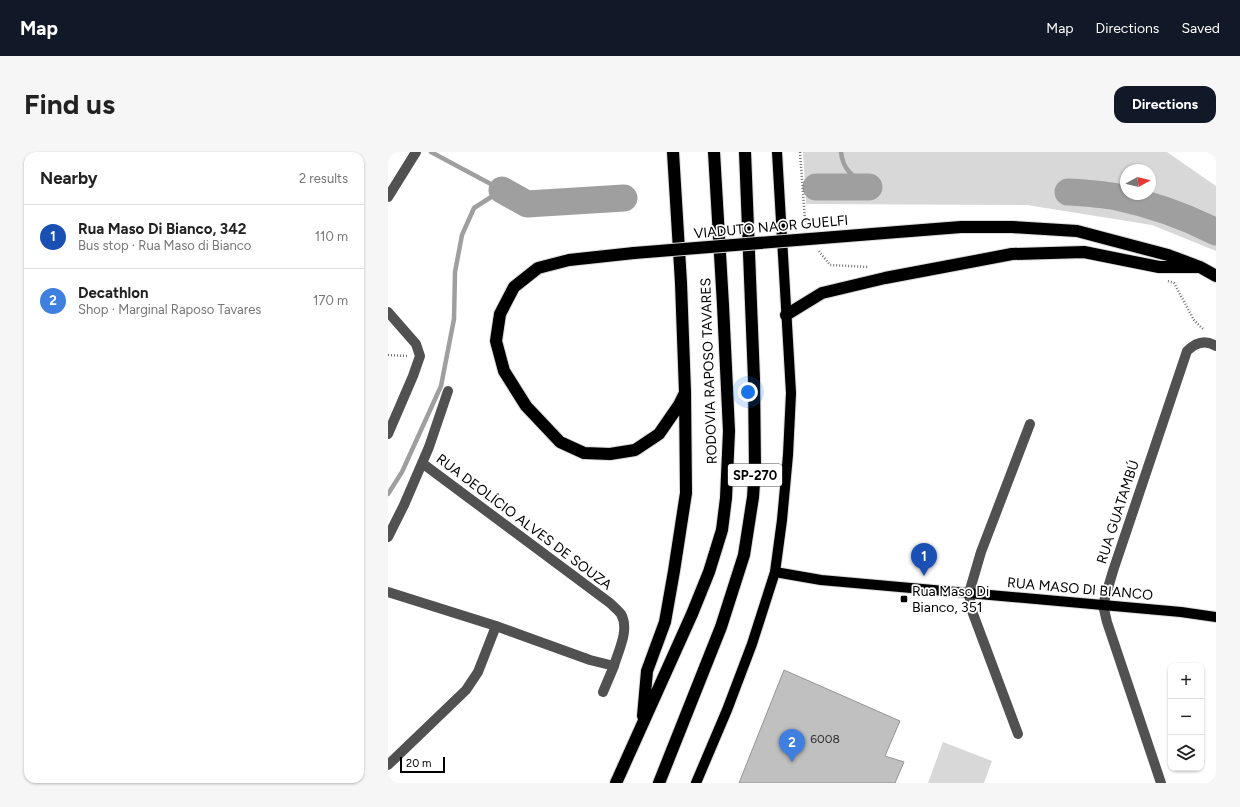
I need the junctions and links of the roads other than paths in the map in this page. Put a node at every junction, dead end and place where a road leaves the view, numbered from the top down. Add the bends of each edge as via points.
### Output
1 (416, 152) edge
2 (673, 152) edge
3 (714, 152) edge
4 (745, 152) edge
5 (777, 152) edge
6 (391, 193) edge
7 (1200, 267) junction
8 (1216, 276) edge
9 (388, 312) edge
10 (786, 315) junction
11 (1216, 346) edge
12 (448, 391) dead end
13 (685, 392) junction
14 (1030, 424) dead end
15 (388, 434) edge
16 (422, 463) junction
17 (388, 537) edge
18 (775, 572) junction
19 (388, 592) edge
20 (969, 593) junction
21 (1103, 605) junction
22 (1216, 617) edge
23 (496, 626) junction
24 (614, 666) junction
25 (603, 692) dead end
26 (642, 727) junction
27 (1018, 734) dead end
28 (625, 764) junction
29 (388, 765) edge
30 (609, 783) edge
31 (616, 783) edge
32 (659, 783) edge
33 (696, 783) edge
34 (1161, 783) edge

1 - 6 street
2 - 13 highway
3 - 26 highway, RODOVIA RAPOSO TAVARES / SP-270 via 729,431 722,530 692,614
4 - 32 highway, SP-270 via 754,379 756,468 753,497 744,555 720,627
5 - 10 main road
7 - 8 highway, VIADUTO NAOR GUELFI
7 - 10 highway via 1159,267 1084,252 1012,254 822,293
7 - 13 highway, VIADUTO NAOR GUELFI, bridge via 1168,255 1077,231 1012,227 961,228 569,260 538,268 514,287 500,314 496,341 504,371 526,406 560,442 584,453 610,454 635,450 659,434
9 - 15 street via 416,344 420,356 414,376
10 - 18 main road via 791,393 788,455
11 - 21 street, RUA GUATAMBÚ via 1205,342 1193,345 1187,351
12 - 16 street
13 - 26 highway via 686,493 665,622 647,671
14 - 20 street via 981,552
16 - 17 street
16 - 24 street, RUA DEOLÍCIO ALVES DE SOUZA via 610,603 621,614 623,637
18 - 20 main road, RUA MASO DI BIANCO via 821,580
18 - 33 main road via 752,644
19 - 23 street
20 - 21 main road, RUA MASO DI BIANCO
20 - 27 street via 972,611
21 - 22 main road, RUA MASO DI BIANCO
21 - 34 street
23 - 24 street via 590,660
23 - 29 street via 478,672 466,690
24 - 25 street, RUA DEOLÍCIO ALVES DE SOUZA
26 - 28 highway, RODOVIA RAPOSO TAVARES / SP-270
28 - 30 street
28 - 31 highway, RODOVIA RAPOSO TAVARES / SP-270

